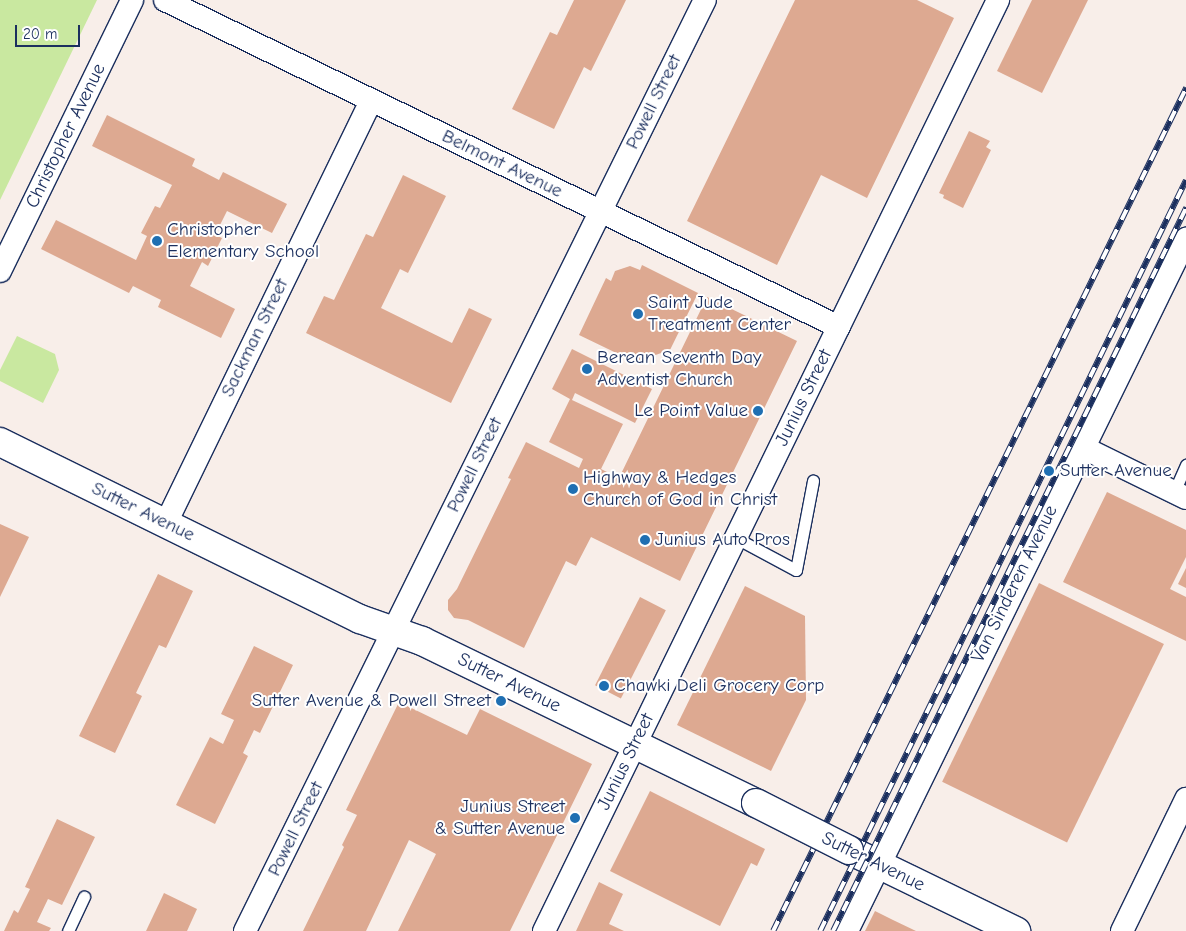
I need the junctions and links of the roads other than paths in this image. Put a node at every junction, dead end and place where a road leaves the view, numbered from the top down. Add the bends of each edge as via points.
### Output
1 (132, 0) edge
2 (165, 0) edge
3 (705, 0) edge
4 (998, 0) edge
5 (371, 100) junction
6 (600, 212) junction
7 (1186, 239) edge
8 (0, 271) edge
9 (839, 327) junction
10 (0, 442) edge
11 (1082, 447) junction
12 (1186, 465) edge
13 (813, 481) dead end
14 (1180, 495) edge
15 (166, 523) junction
16 (736, 538) junction
17 (393, 630) junction
18 (635, 745) junction
19 (1186, 799) edge
20 (879, 866) junction
21 (84, 896) dead end
22 (68, 931) edge
23 (246, 931) edge
24 (544, 931) edge
25 (847, 931) edge
26 (1016, 931) edge
27 (1122, 931) edge

1 - 8 street, Christopher Avenue
2 - 5 street, Belmont Avenue
3 - 6 street, Powell Street
4 - 9 street, Junius Street
5 - 6 street, Belmont Avenue
5 - 15 street, Sackman Street
6 - 9 street, Belmont Avenue
6 - 17 street, Powell Street
7 - 11 street, Van Sinderen Avenue
9 - 16 street, Junius Street
10 - 15 street, Sutter Avenue
11 - 14 street
11 - 20 street, Van Sinderen Avenue
12 - 14 lane
13 - 16 lane via 796,570
15 - 17 street, Sutter Avenue via 360,619
16 - 18 street, Junius Street
17 - 18 street, Sutter Avenue via 422,641
17 - 23 street, Powell Street
18 - 20 street, Sutter Avenue, bridge
18 - 24 street, Junius Street
19 - 27 street
20 - 25 street, Van Sinderen Avenue
20 - 26 street, Sutter Avenue
21 - 22 lane

